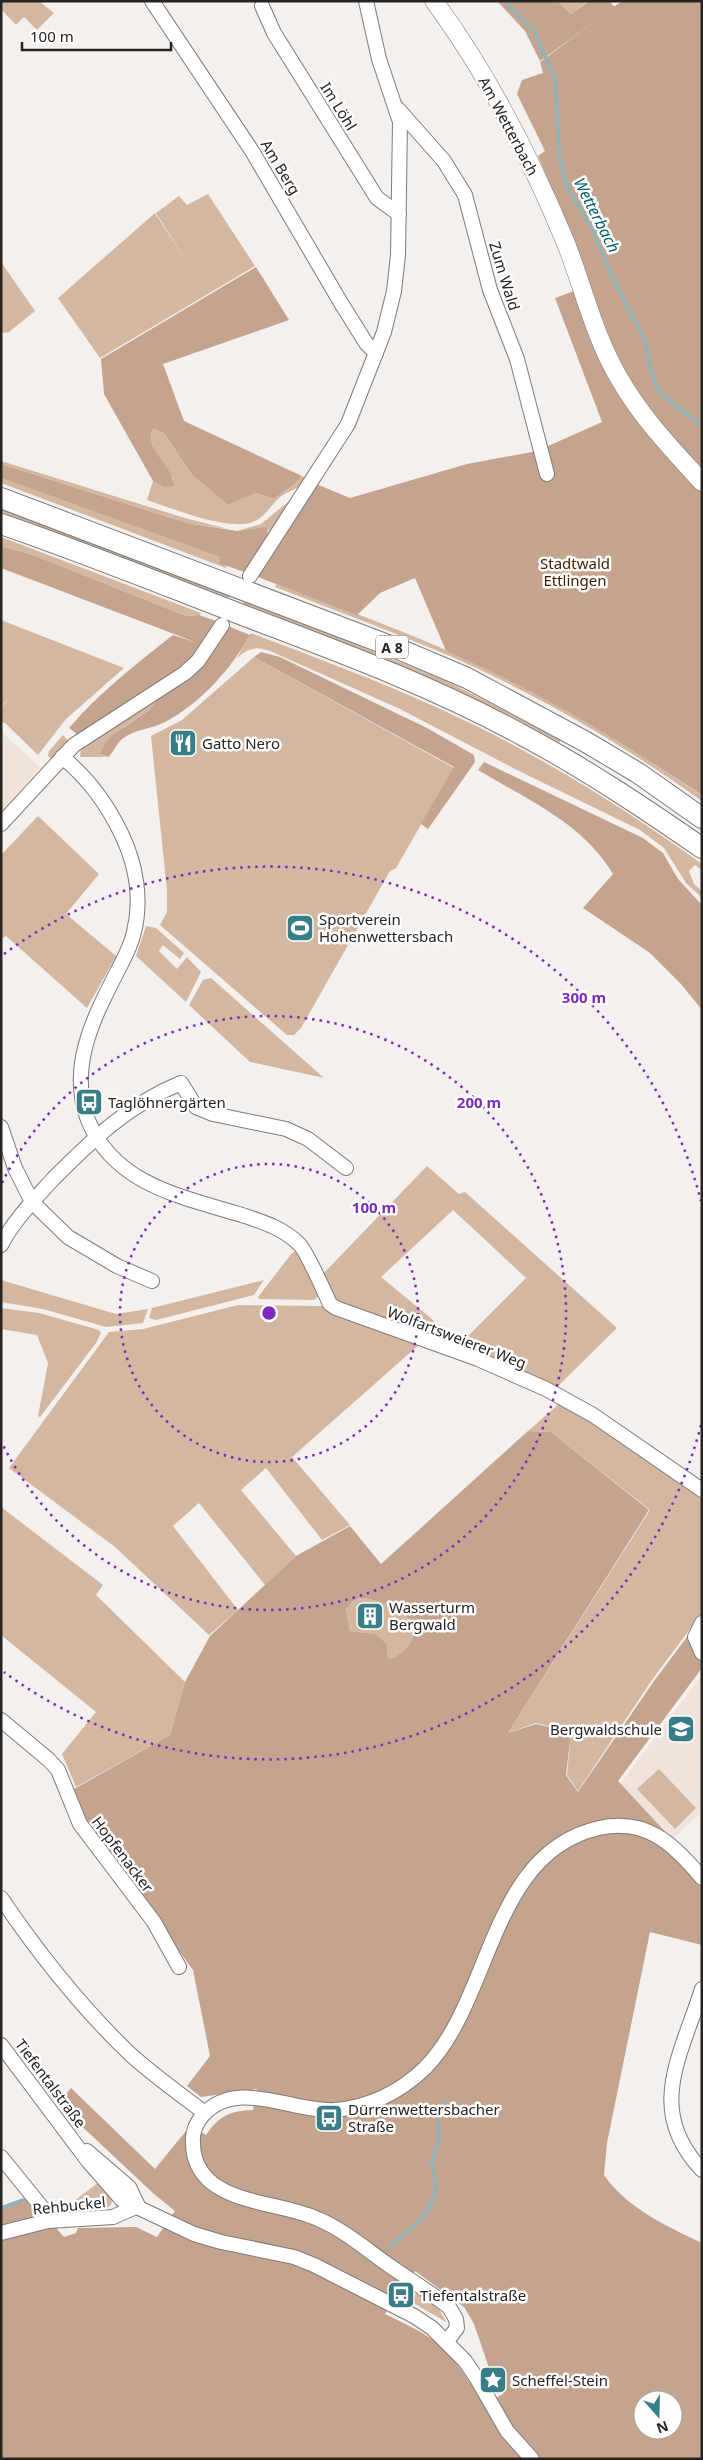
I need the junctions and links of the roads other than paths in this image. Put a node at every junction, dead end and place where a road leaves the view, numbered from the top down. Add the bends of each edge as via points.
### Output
1 (152, 1) edge
2 (366, 1) edge
3 (434, 1) edge
4 (262, 6) dead end
5 (396, 106) junction
6 (399, 214) junction
7 (376, 353) junction
8 (547, 474) dead end
9 (702, 482) edge
10 (1, 498) edge
11 (1, 524) edge
12 (250, 576) dead end
13 (222, 625) dead end
14 (62, 757) junction
15 (702, 818) edge
16 (1, 824) edge
17 (702, 848) edge
18 (1, 1127) edge
19 (96, 1136) junction
20 (346, 1168) dead end
21 (32, 1202) junction
22 (1, 1244) edge
23 (152, 1281) dead end
24 (702, 1490) edge
25 (702, 1623) edge
26 (702, 1654) edge
27 (1, 1720) edge
28 (702, 1878) edge
29 (1, 1898) edge
30 (179, 1966) dead end
31 (702, 1989) edge
32 (696, 2030) edge
33 (1, 2045) edge
34 (205, 2113) junction
35 (1, 2157) edge
36 (702, 2170) edge
37 (138, 2206) junction
38 (48, 2221) junction
39 (1, 2232) edge
40 (447, 2341) junction
41 (532, 2459) edge

1 - 7 street, Am Berg via 252,151 341,303
2 - 5 street via 379,59
3 - 9 main road, Am Wetterbach via 465,44 515,133 572,258 598,332 619,378 644,417
4 - 6 street, Im Löhl via 274,33 377,198
5 - 6 street via 400,122
5 - 8 street, Zum Wald via 444,161 465,195 490,290 517,359
6 - 7 street via 394,291
7 - 12 street via 348,424
10 - 15 highway, A 8 via 467,678 586,742 638,773
11 - 17 highway, A 8 via 282,630 461,704 524,735 614,788
13 - 14 street via 198,661 185,673 87,736
14 - 16 street
14 - 19 street via 110,811 130,854 138,888 137,918 130,946 93,1021 82,1055 84,1105
18 - 21 street
19 - 20 street via 125,1112 181,1083 196,1107 213,1114 286,1129 308,1139
19 - 21 street
19 - 24 street, Wolfartsweierer Weg via 120,1166 145,1183 273,1225 299,1243 330,1304 339,1310 478,1359 566,1400 607,1424
21 - 22 street
21 - 23 street via 68,1237 117,1266
25 - 26 street via 695,1637
27 - 30 street, Hopfenacker via 58,1770 80,1824 154,1922
28 - 34 street via 669,1843 639,1827 614,1825 588,1831 561,1843 520,1887 487,1951 460,2016 438,2052 412,2081 390,2095 350,2108 304,2108 250,2097 225,2101
29 - 34 street via 33,1946 95,2018 131,2055
31 - 32 street
32 - 36 street via 671,2081 672,2119 684,2150
33 - 37 street, Tiefentalstraße via 75,2141 129,2187
34 - 40 street via 195,2127 192,2140 196,2160 205,2176 236,2195 299,2211 328,2224 434,2295 449,2307 456,2319 457,2328
35 - 38 street via 44,2210
37 - 38 street, Rehbuckel via 113,2217
37 - 40 street via 194,2234 294,2257 314,2265 414,2316
38 - 39 street, Rehbuckel
40 - 41 street via 476,2377 507,2431

